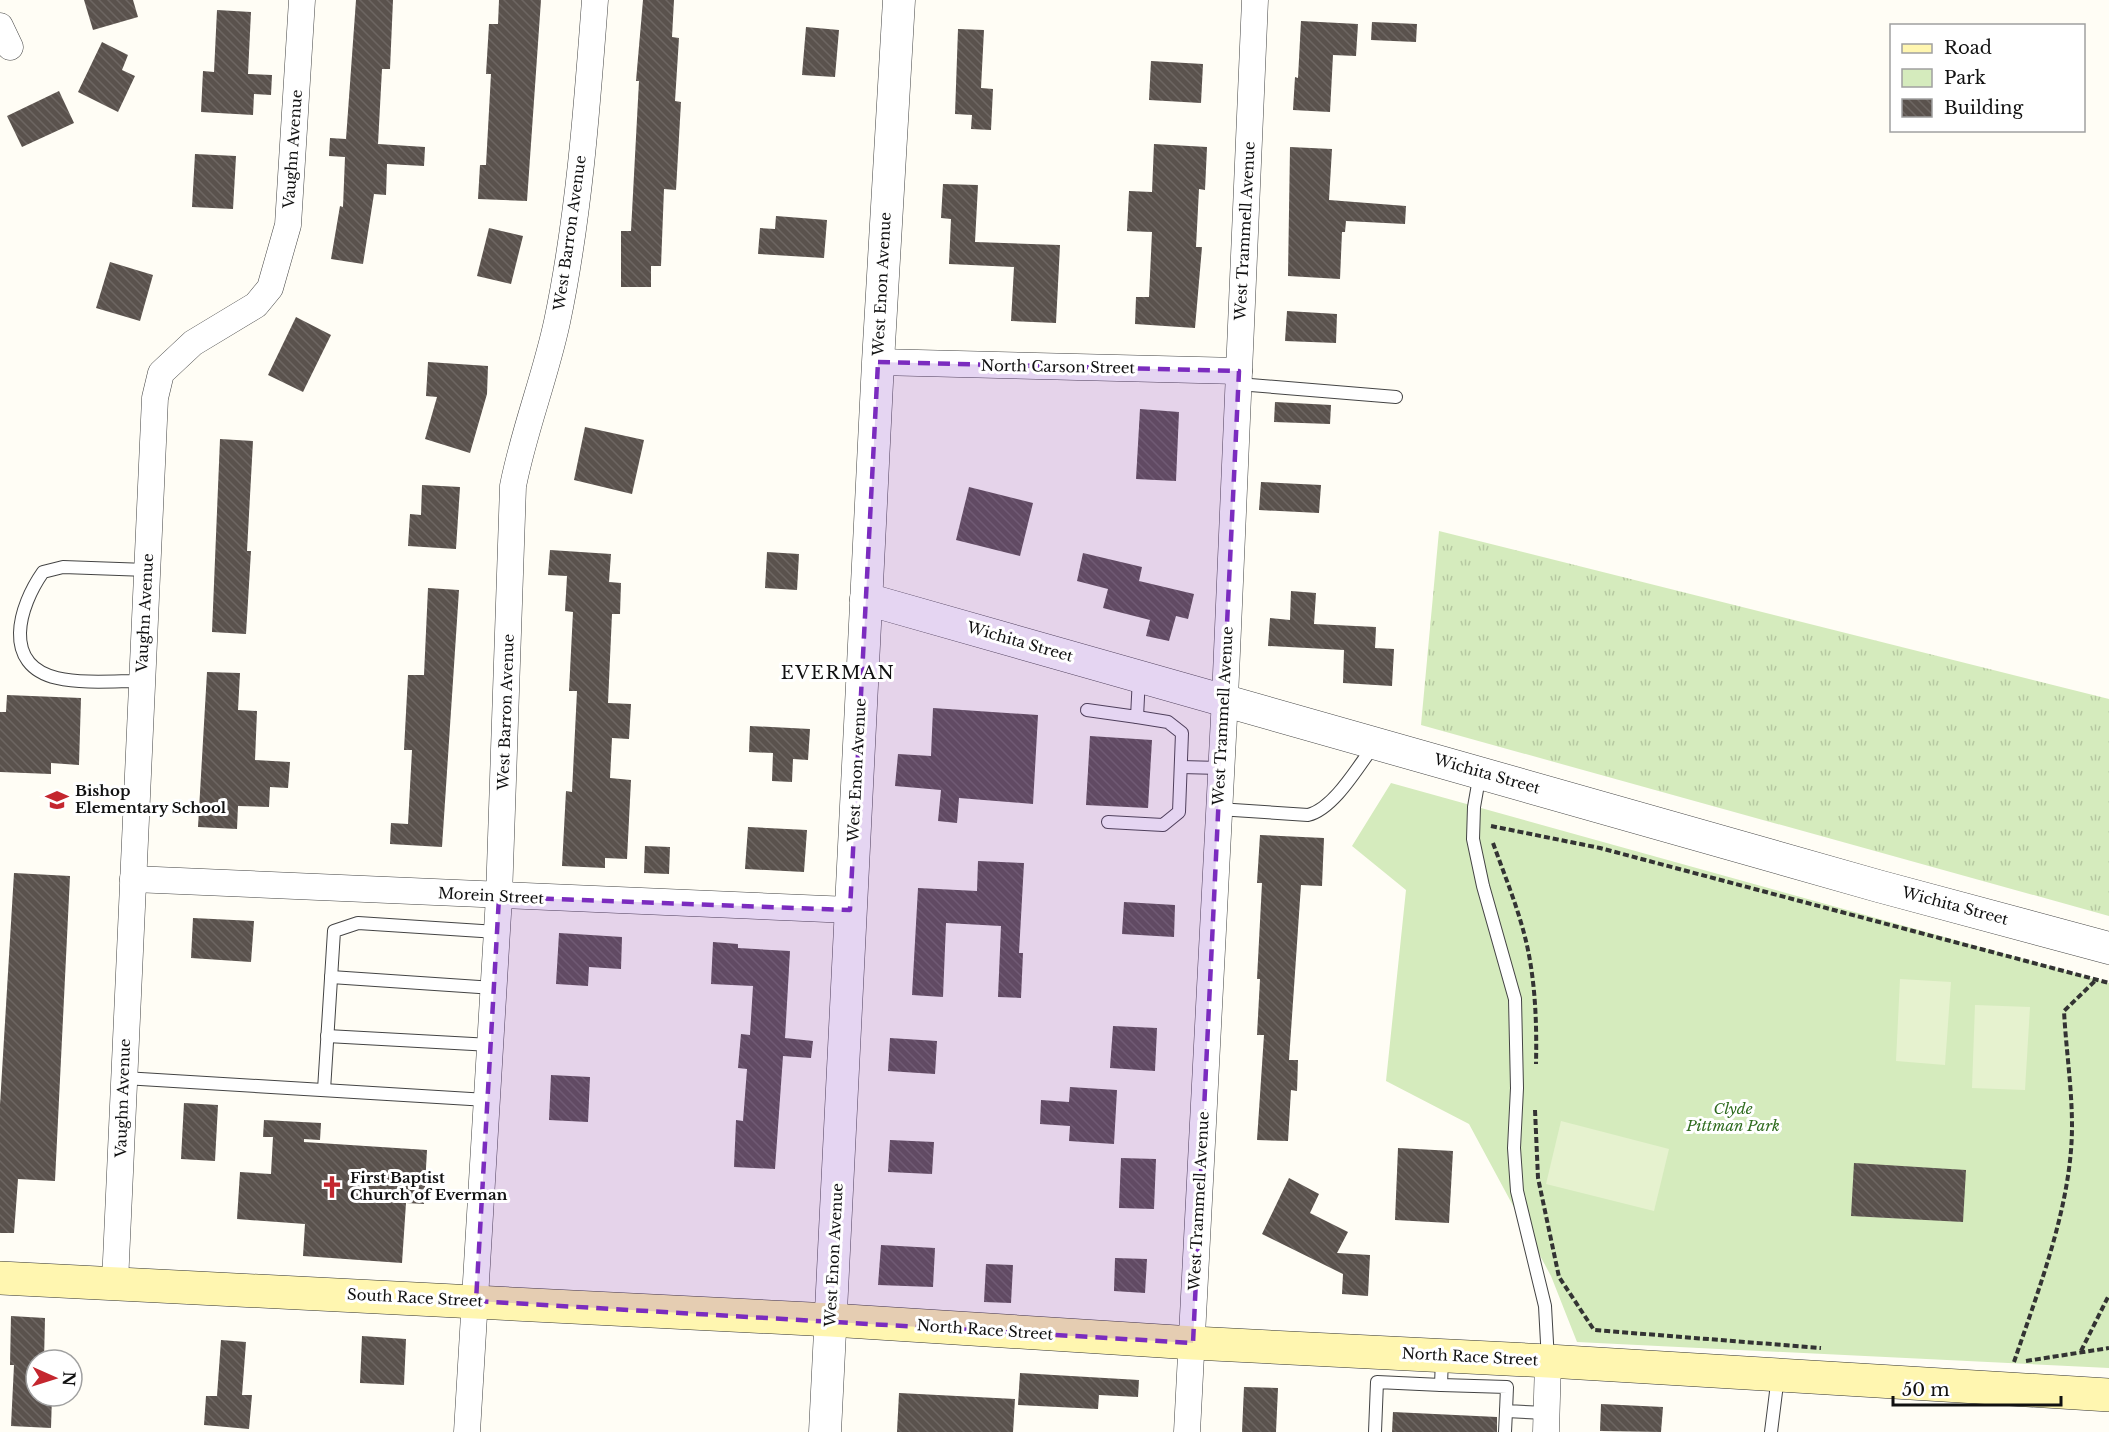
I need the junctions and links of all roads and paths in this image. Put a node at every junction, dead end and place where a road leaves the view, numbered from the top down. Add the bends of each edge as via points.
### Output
1 (302, 0) edge
2 (595, 0) edge
3 (899, 0) edge
4 (1255, 0) edge
5 (878, 362) junction
6 (1239, 378) junction
7 (1396, 397) dead end
8 (147, 570) junction
9 (866, 599) junction
10 (1139, 676) junction
11 (142, 681) junction
12 (1225, 698) junction
13 (1087, 710) dead end
14 (1137, 717) junction
15 (1376, 743) junction
16 (1181, 767) junction
17 (1220, 768) junction
18 (1480, 772) junction
19 (1218, 809) junction
20 (1108, 822) dead end
21 (133, 879) junction
22 (499, 897) junction
23 (850, 910) junction
24 (497, 932) junction
25 (2109, 948) edge
26 (331, 977) junction
27 (2096, 980) junction
28 (2109, 983) edge
29 (494, 988) junction
30 (327, 1035) junction
31 (490, 1045) junction
32 (1536, 1066) dead end
33 (124, 1078) junction
34 (324, 1090) junction
35 (1535, 1098) dead end
36 (487, 1100) junction
37 (0, 1278) edge
38 (115, 1283) junction
39 (2109, 1295) edge
40 (476, 1302) junction
41 (831, 1320) junction
42 (1192, 1344) junction
43 (1827, 1348) dead end
44 (2109, 1348) edge
45 (2080, 1351) junction
46 (1548, 1360) junction
47 (2002, 1362) dead end
48 (2014, 1362) junction
49 (1441, 1370) junction
50 (1778, 1374) junction
51 (2109, 1395) edge
52 (1506, 1411) junction
53 (1546, 1423) edge
54 (467, 1432) edge
55 (825, 1432) edge
56 (1187, 1432) edge
57 (1375, 1432) edge
58 (1505, 1432) edge
59 (1771, 1432) edge

1 - 8 street, Vaughn Avenue via 288,225 270,288 256,305 193,343 161,373 155,398
2 - 22 street, West Barron Avenue via 588,101 557,322 523,437 513,486
3 - 5 street, West Enon Avenue
4 - 6 street, West Trammell Avenue
5 - 6 street, North Carson Street
5 - 9 street, West Enon Avenue
6 - 7 lane
6 - 12 street, West Trammell Avenue
8 - 11 street, Vaughn Avenue
8 - 11 lane via 63,567 43,572 21,615 20,639 28,663 46,674 59,678
9 - 10 street, Wichita Street
9 - 23 street, West Enon Avenue
10 - 12 street, Wichita Street
10 - 14 lane
11 - 21 street, Vaughn Avenue
12 - 15 street, Wichita Street
12 - 17 street, West Trammell Avenue
13 - 14 lane
14 - 16 lane via 1168,722 1182,733
15 - 18 street, Wichita Street
15 - 19 lane via 1317,813
16 - 17 lane
16 - 20 lane via 1179,812 1163,825
17 - 19 street, West Trammell Avenue
18 - 25 street, Wichita Street
18 - 46 lane via 1473,839 1515,999 1517,1191 1545,1306
19 - 42 street, West Trammell Avenue
21 - 22 street, Morein Street
21 - 33 street, Vaughn Avenue
22 - 23 street, Morein Street
22 - 24 street, West Barron Avenue
23 - 41 street, West Enon Avenue
24 - 26 lane via 358,923 334,932
24 - 29 street, West Barron Avenue
26 - 29 lane
26 - 30 lane
27 - 28 path
27 - 32 path via 1600,848 1487,825 1523,927 1532,971
27 - 48 path via 2064,1011 2072,1126 2065,1190 2042,1280
29 - 31 street, West Barron Avenue
30 - 31 lane
30 - 34 lane
31 - 36 street, West Barron Avenue
33 - 34 lane
33 - 38 street, Vaughn Avenue
34 - 36 lane
35 - 43 path via 1539,1178 1559,1277 1594,1330
36 - 40 street, West Barron Avenue
37 - 38 main road, South Race Street
38 - 40 main road, South Race Street
39 - 45 path
40 - 41 main road, South Race Street
40 - 54 street, West Barron Avenue
41 - 42 main road, North Race Street
41 - 55 street, West Enon Avenue
42 - 49 main road, North Race Street
42 - 56 street, West Trammell Avenue
44 - 45 path
45 - 48 path
46 - 49 main road, North Race Street
46 - 50 main road, North Race Street
46 - 53 street
47 - 48 path
49 - 52 lane via 1507,1387
49 - 57 lane via 1377,1382
50 - 51 main road, North Race Street
50 - 59 lane
52 - 53 lane
52 - 58 lane

